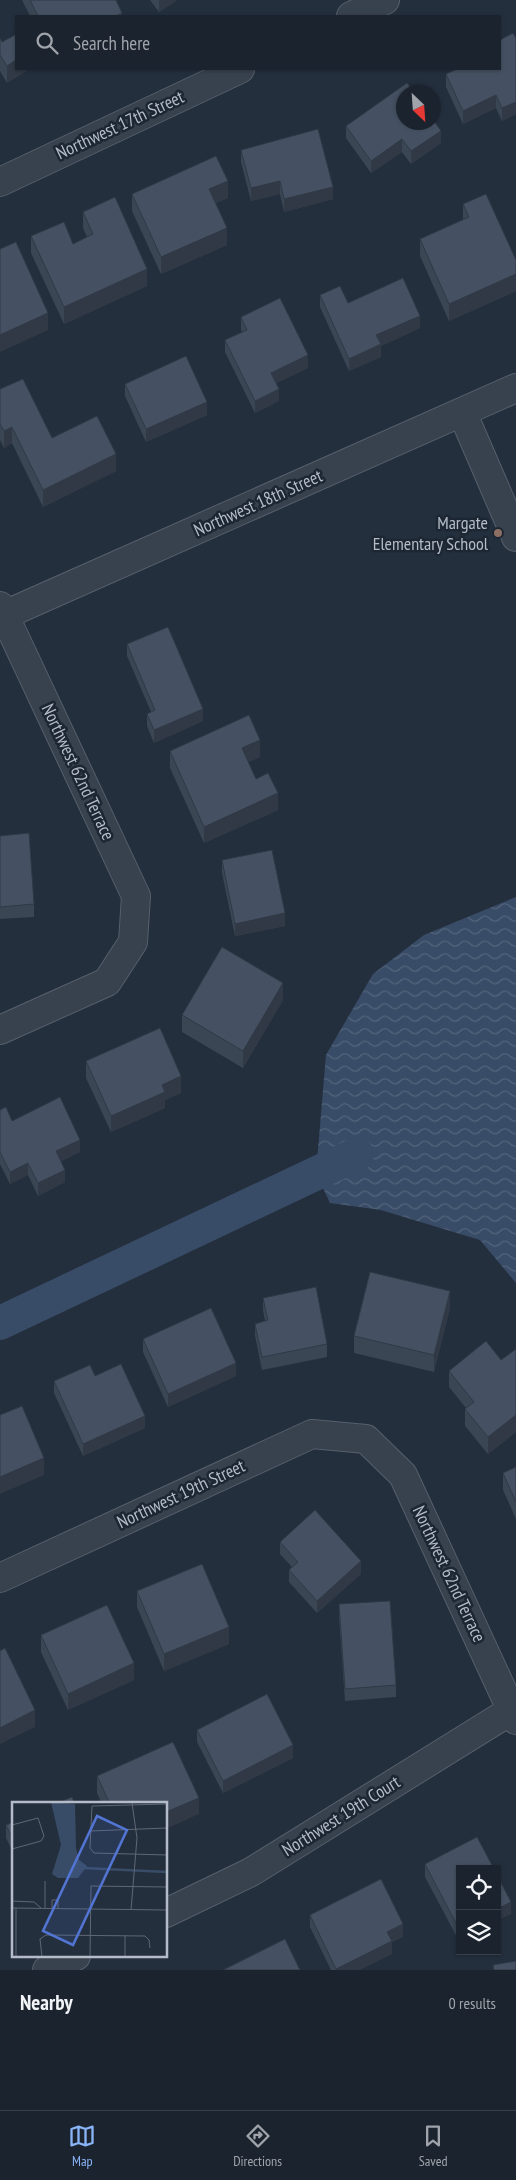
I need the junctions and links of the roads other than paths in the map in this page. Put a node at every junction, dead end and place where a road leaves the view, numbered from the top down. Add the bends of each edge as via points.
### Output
1 (385, 0) edge
2 (353, 15) edge
3 (238, 70) edge
4 (0, 182) edge
5 (516, 388) edge
6 (462, 412) junction
7 (516, 537) edge
8 (1, 613) edge
9 (0, 1030) edge
10 (366, 1439) joint
11 (0, 1578) edge
12 (514, 1715) edge
13 (168, 1912) edge
14 (72, 1958) edge
15 (47, 1970) edge

1 - 2 street
3 - 4 street, Northwest 17th Street
5 - 6 street, Northwest 18th Street
6 - 7 street
6 - 8 street, Northwest 18th Street
8 - 9 street, Northwest 62nd Terrace via 136,896 133,942 106,982
10 - 11 street, Northwest 19th Street via 312,1434
10 - 12 street, Northwest 62nd Terrace via 403,1475
12 - 13 street, Northwest 19th Court via 251,1872
14 - 15 street

